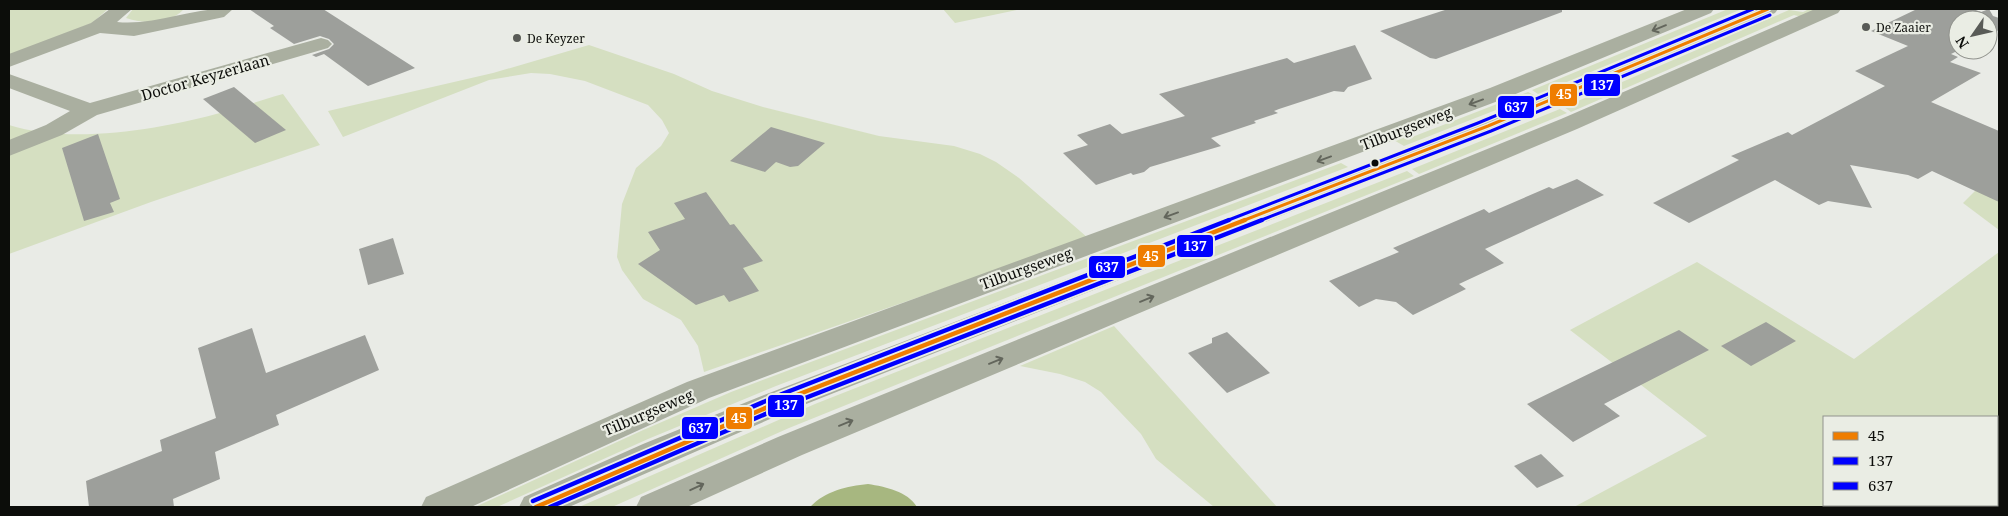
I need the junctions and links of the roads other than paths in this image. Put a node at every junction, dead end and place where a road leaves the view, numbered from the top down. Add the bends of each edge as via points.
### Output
1 (122, 9) edge
2 (223, 9) edge
3 (1704, 9) edge
4 (1768, 9) edge
5 (1831, 9) edge
6 (98, 27) junction
7 (321, 44) dead end
8 (9, 61) edge
9 (9, 81) edge
10 (89, 110) junction
11 (9, 150) edge
12 (438, 507) edge
13 (536, 507) edge
14 (653, 507) edge

1 - 6 street
2 - 6 street via 217,13 134,30
3 -> 12 street, Tilburgseweg via 1490,97 698,390
4 - 13 street, Tilburgseweg via 1392,164 816,387
14 -> 5 street via 790,446 1560,128
6 - 8 street
7 - 10 street, Doctor Keyzerlaan
9 - 10 street
10 - 11 street, Doctor Keyzerlaan

